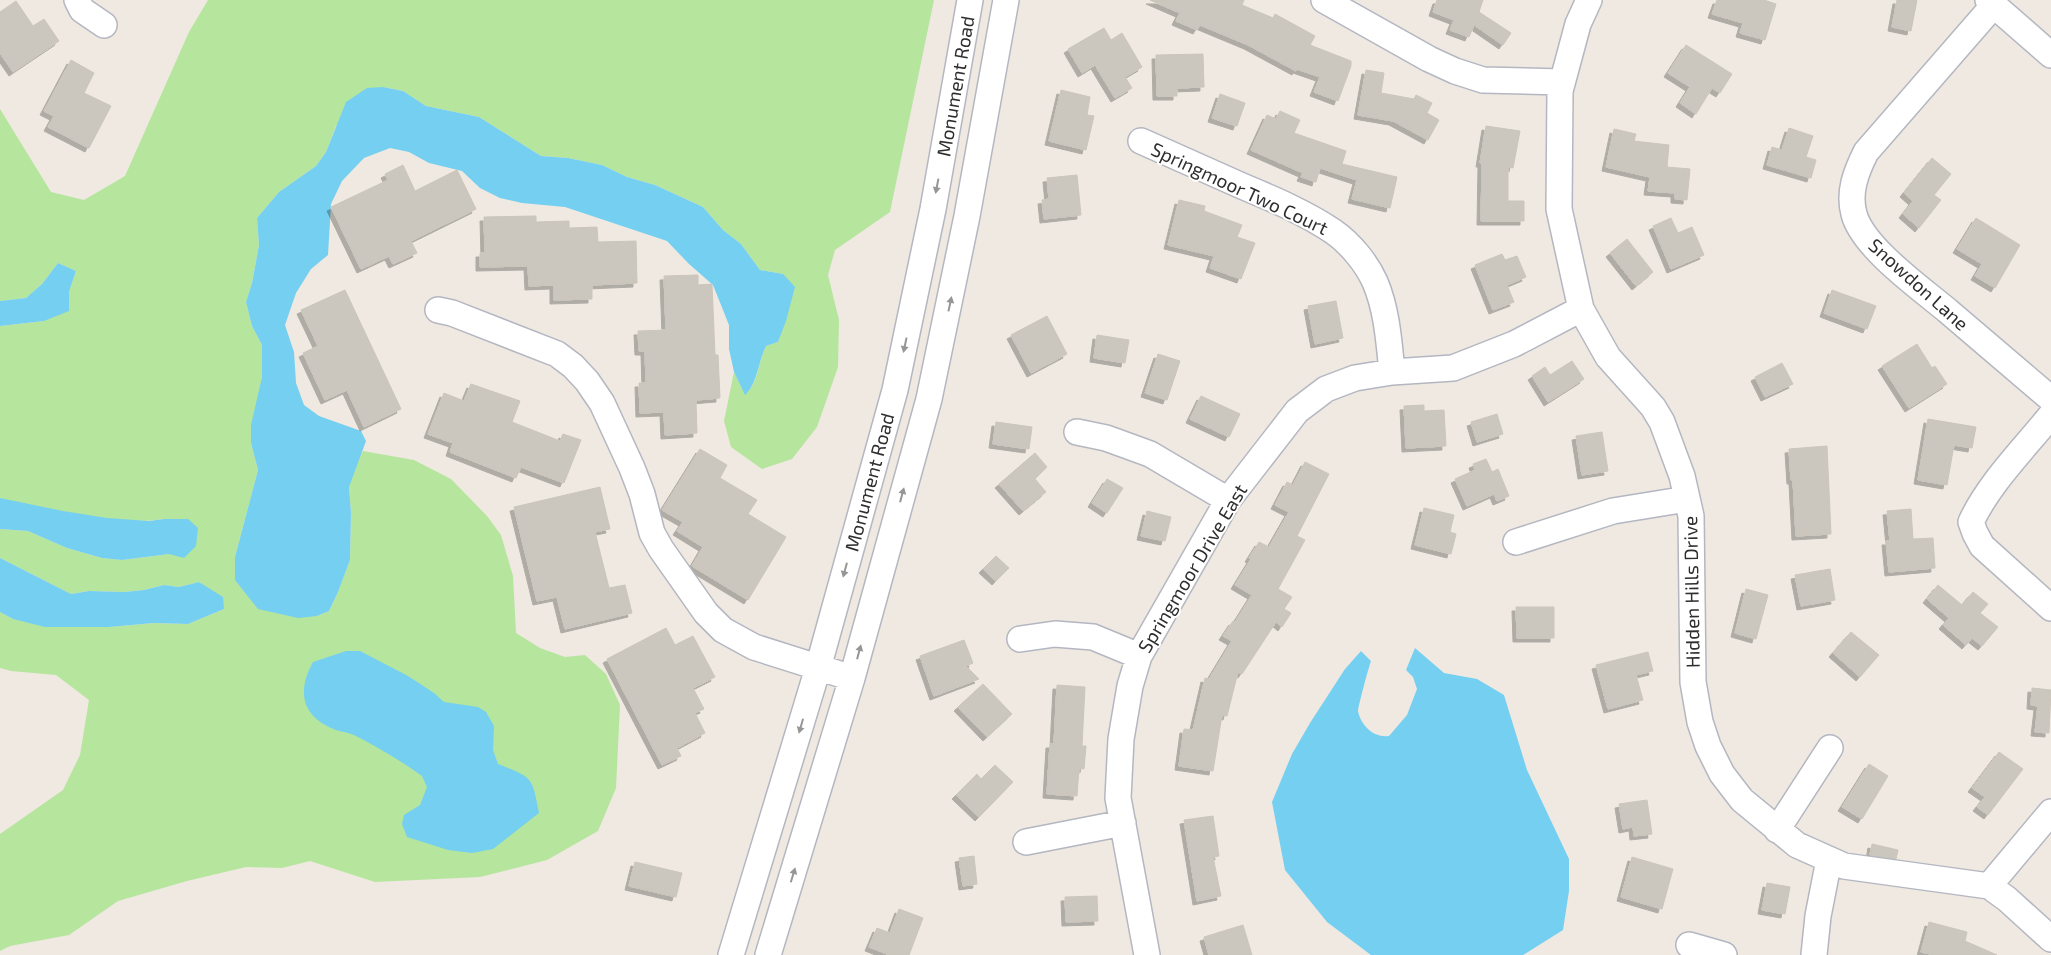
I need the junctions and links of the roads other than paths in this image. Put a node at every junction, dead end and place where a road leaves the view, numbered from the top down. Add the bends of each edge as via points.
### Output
1 (77, 0) edge
2 (970, 0) edge
3 (1006, 0) edge
4 (1324, 0) edge
5 (1589, 0) edge
6 (1990, 3) edge
7 (104, 25) dead end
8 (2051, 55) edge
9 (1562, 82) junction
10 (1141, 141) dead end
11 (1581, 309) junction
12 (438, 310) dead end
13 (1392, 372) junction
14 (2051, 399) edge
15 (2051, 415) edge
16 (1076, 432) dead end
17 (1687, 499) junction
18 (1228, 500) junction
19 (1516, 542) dead end
20 (2051, 608) edge
21 (1020, 639) dead end
22 (1139, 656) junction
23 (818, 668) junction
24 (852, 678) junction
25 (1830, 748) dead end
26 (2051, 812) edge
27 (1123, 824) junction
28 (1777, 830) junction
29 (1026, 842) dead end
30 (1829, 860) junction
31 (1989, 886) junction
32 (750, 894) junction
33 (784, 905) junction
34 (2051, 938) edge
35 (1689, 945) dead end
36 (731, 955) edge
37 (768, 955) edge
38 (1147, 955) edge
39 (1724, 955) edge
40 (1814, 955) edge

1 - 7 street via 82,10
2 -> 23 street, Monument Road via 933,209 895,390
24 -> 3 street, Monument Road via 931,390 968,216
4 - 9 street via 1429,59 1483,80
5 - 9 street, Hidden Hills Drive via 1578,24
6 - 8 street
6 - 14 street, Snowdon Lane via 1866,152 1852,186 1851,199 1859,227 1885,258
9 - 11 street, Hidden Hills Drive via 1559,209
10 - 13 street, Springmoor Two Court via 1270,198 1336,233 1366,266 1375,282 1386,324
11 - 13 street, Springmoor Drive East via 1514,344 1453,368
11 - 17 street, Hidden Hills Drive via 1608,357 1653,407 1662,422 1677,460
12 - 23 street via 540,346 573,366 606,411 642,494 652,533 706,613 723,630 744,642
13 - 18 street, Springmoor Drive East via 1355,378 1326,389 1297,411
15 - 20 street via 1998,480 1971,522 1982,546
16 - 18 street via 1106,438 1150,454
17 - 19 street via 1613,511
17 - 28 street, Hidden Hills Drive via 1692,536 1693,682 1700,722 1722,774 1742,800
18 - 22 street, Springmoor Drive East
21 - 22 street via 1056,634 1093,637
22 - 27 street, Springmoor Drive East via 1121,739 1118,798
23 - 24 street
23 -> 32 street, Monument Road
33 -> 24 street, Monument Road
25 - 28 street
26 - 31 street
27 - 29 street
27 - 38 street, Springmoor Drive East
28 - 30 street, Hidden Hills Drive via 1797,845
30 - 31 street, Hidden Hills Drive via 1844,866
30 - 40 street
31 - 34 street, Hidden Hills Drive
32 - 33 street
32 - 36 street, Monument Road
33 - 37 street, Monument Road
35 - 39 street

